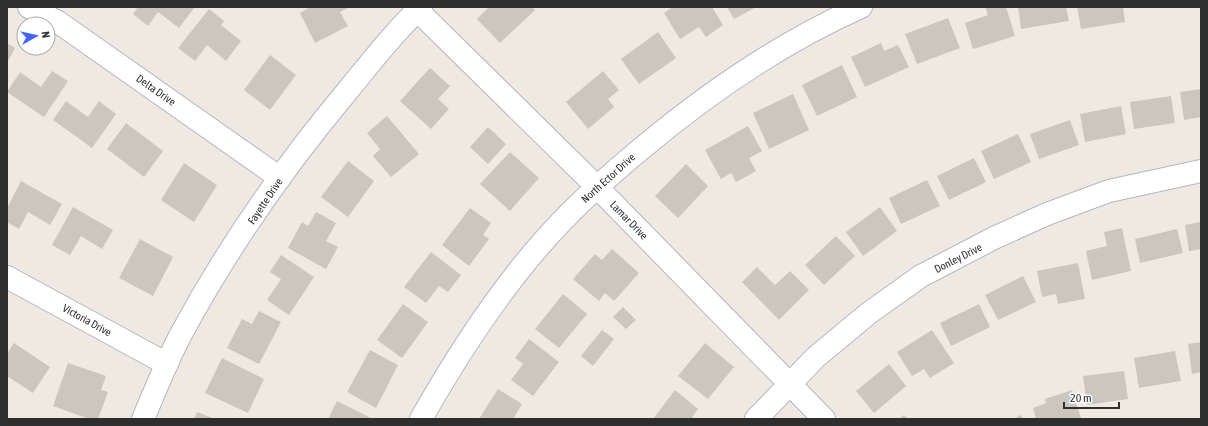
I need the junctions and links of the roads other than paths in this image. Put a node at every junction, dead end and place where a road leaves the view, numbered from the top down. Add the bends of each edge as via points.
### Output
1 (29, 7) edge
2 (860, 7) edge
3 (418, 8) edge
4 (1201, 171) edge
5 (280, 178) junction
6 (596, 186) junction
7 (7, 277) edge
8 (167, 364) junction
9 (790, 386) junction
10 (143, 419) edge
11 (421, 419) edge
12 (756, 419) edge
13 (824, 419) edge

1 - 5 street, Delta Drive via 58,22
2 - 6 street, North Ector Drive via 790,42 730,79
3 - 5 street, Fayette Drive via 320,123
3 - 6 street, Lamar Drive
4 - 9 street, Donley Drive via 1109,191 1054,211 994,238 921,276 869,313 816,357
5 - 8 street, Fayette Drive via 212,279
6 - 9 street, Lamar Drive
6 - 11 street, North Ector Drive via 541,244 492,306 452,364
7 - 8 street, Victoria Drive
8 - 10 street, Fayette Drive
9 - 12 street, Donley Drive
9 - 13 street, Lamar Drive

